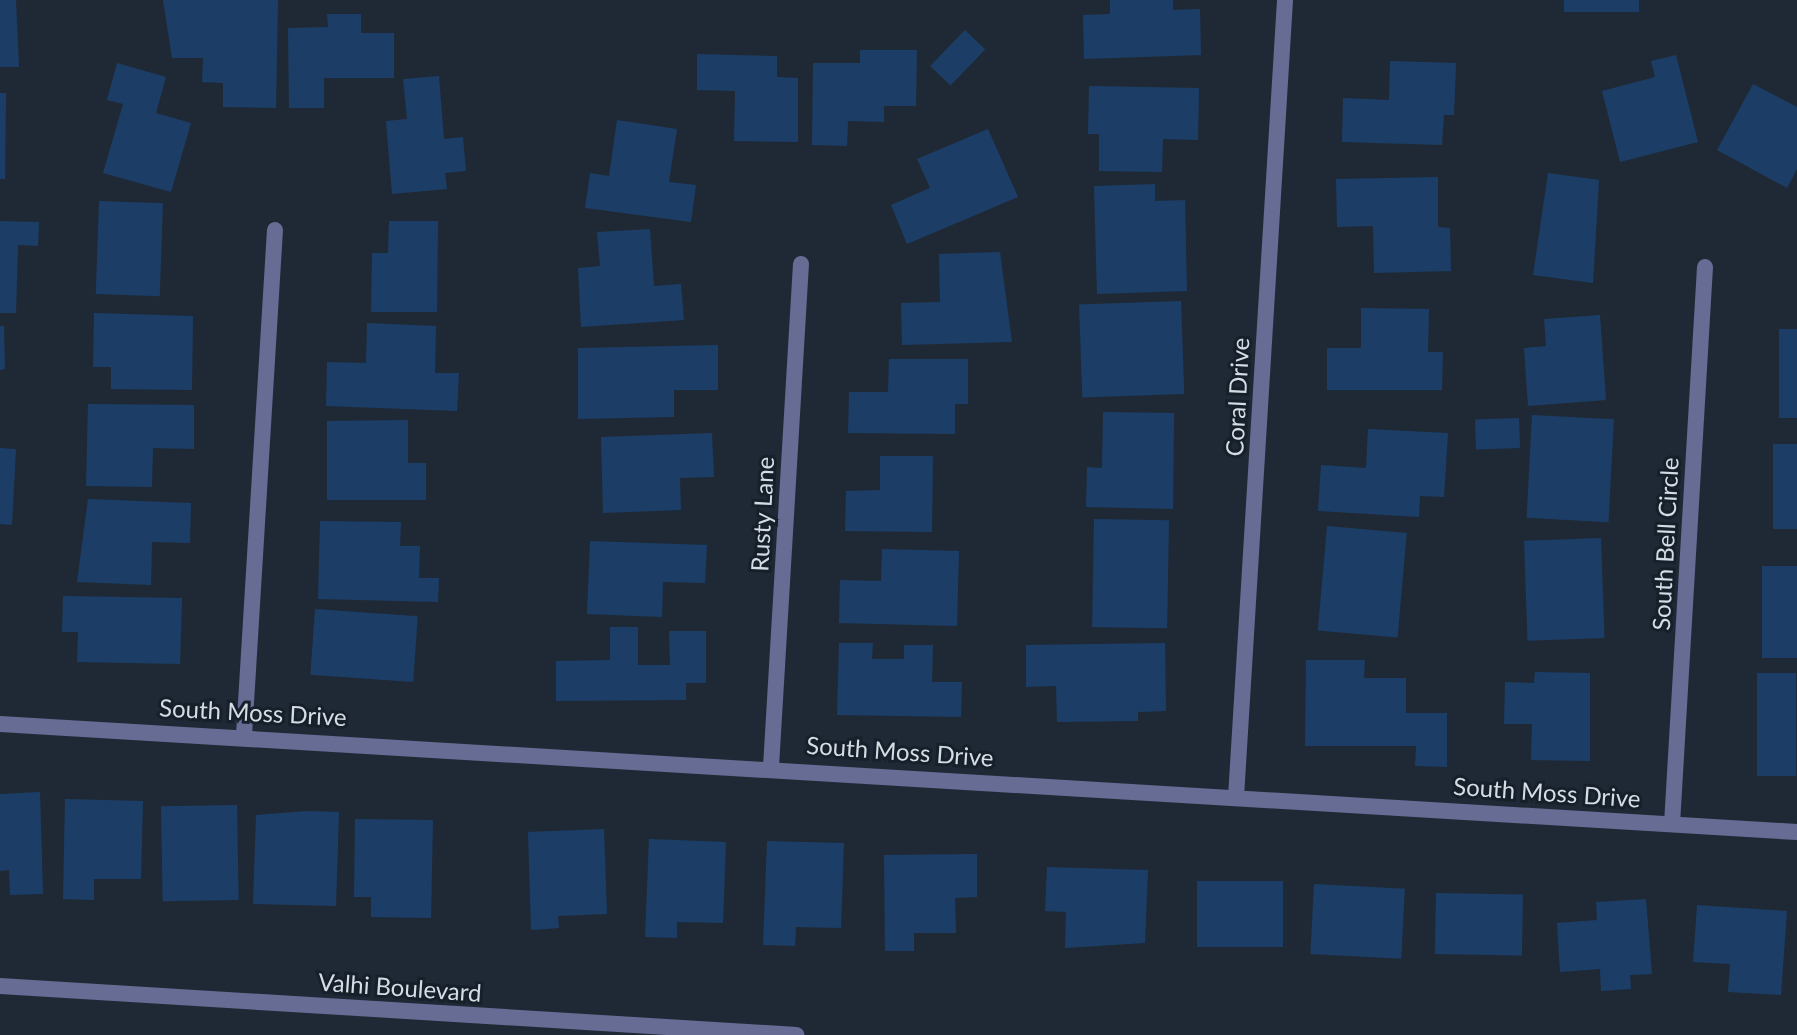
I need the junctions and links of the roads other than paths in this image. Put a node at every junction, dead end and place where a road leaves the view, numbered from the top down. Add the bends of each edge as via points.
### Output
1 (1285, 0) edge
2 (275, 230) dead end
3 (801, 264) dead end
4 (1705, 267) dead end
5 (0, 724) edge
6 (244, 735) junction
7 (771, 767) junction
8 (1236, 797) junction
9 (1672, 824) junction
10 (1797, 832) edge
11 (0, 986) edge
12 (796, 1035) edge

1 - 8 street, Coral Drive
2 - 6 street
3 - 7 street, Rusty Lane
4 - 9 street, South Bell Circle
5 - 6 street, South Moss Drive
6 - 7 street, South Moss Drive
7 - 8 street, South Moss Drive
8 - 9 street, South Moss Drive
9 - 10 street, South Moss Drive
11 - 12 street, Valhi Boulevard

